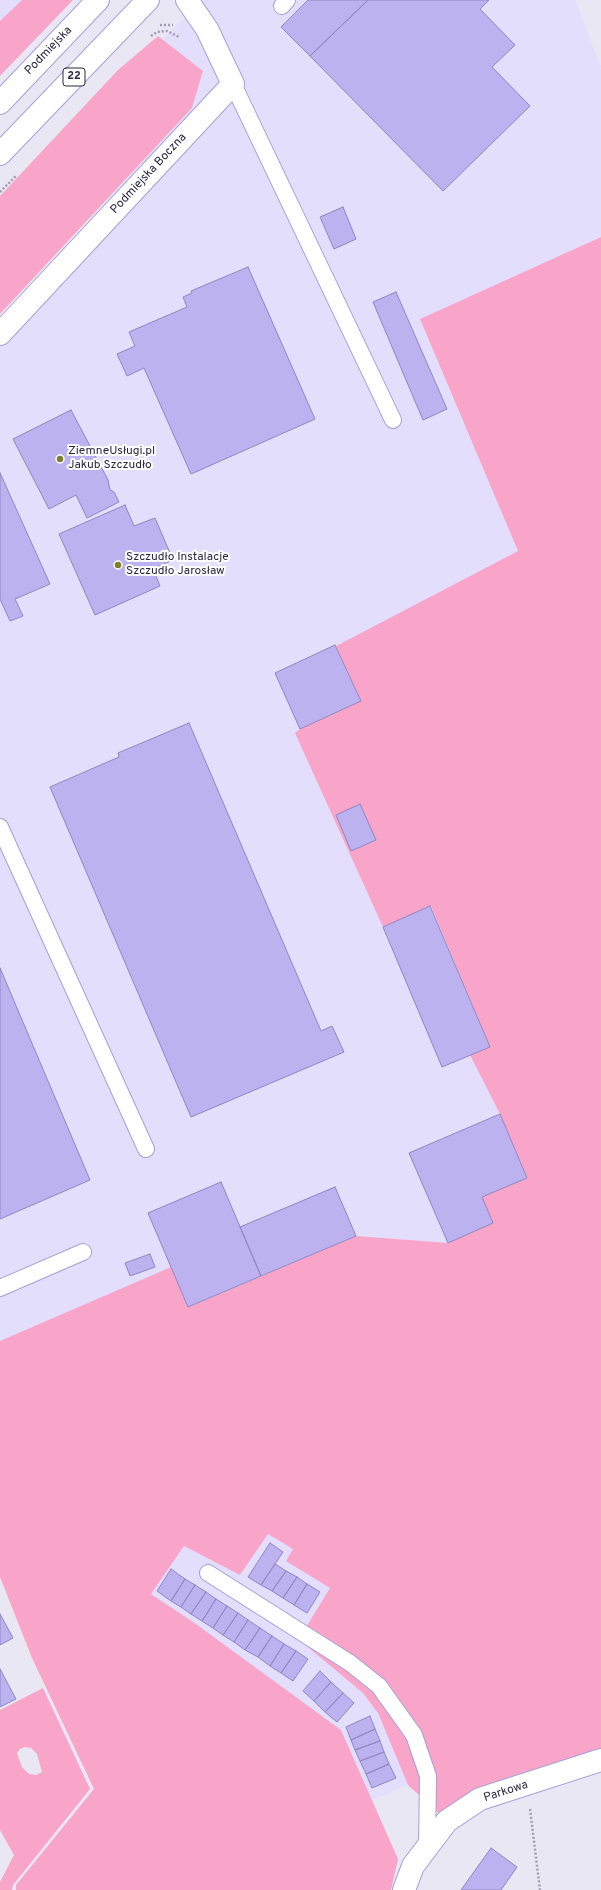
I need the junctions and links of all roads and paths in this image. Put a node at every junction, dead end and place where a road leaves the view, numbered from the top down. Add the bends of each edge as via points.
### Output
1 (98, 0) edge
2 (148, 0) edge
3 (187, 0) edge
4 (207, 29) junction
5 (146, 39) dead end
6 (233, 84) junction
7 (0, 103) edge
8 (0, 154) edge
9 (16, 175) dead end
10 (0, 192) edge
11 (0, 334) edge
12 (393, 420) dead end
13 (0, 827) edge
14 (146, 1149) dead end
15 (83, 1252) dead end
16 (0, 1288) edge
17 (208, 1572) dead end
18 (601, 1760) edge
19 (527, 1785) junction
20 (427, 1848) junction
21 (404, 1890) edge
22 (540, 1890) edge

1 - 7 street, Podmiejska
2 - 8 street, 22
3 - 4 street
4 - 5 path via 183,40 167,31 157,32
4 - 6 street
6 - 11 street, Podmiejska Boczna
6 - 12 lane
9 - 10 path
13 - 14 lane
15 - 16 lane
17 - 20 lane via 350,1663 379,1686 414,1735 428,1776
18 - 19 street, Parkowa
19 - 20 street, Parkowa via 480,1799 447,1820
19 - 22 path
20 - 21 street, Parkowa via 413,1866

